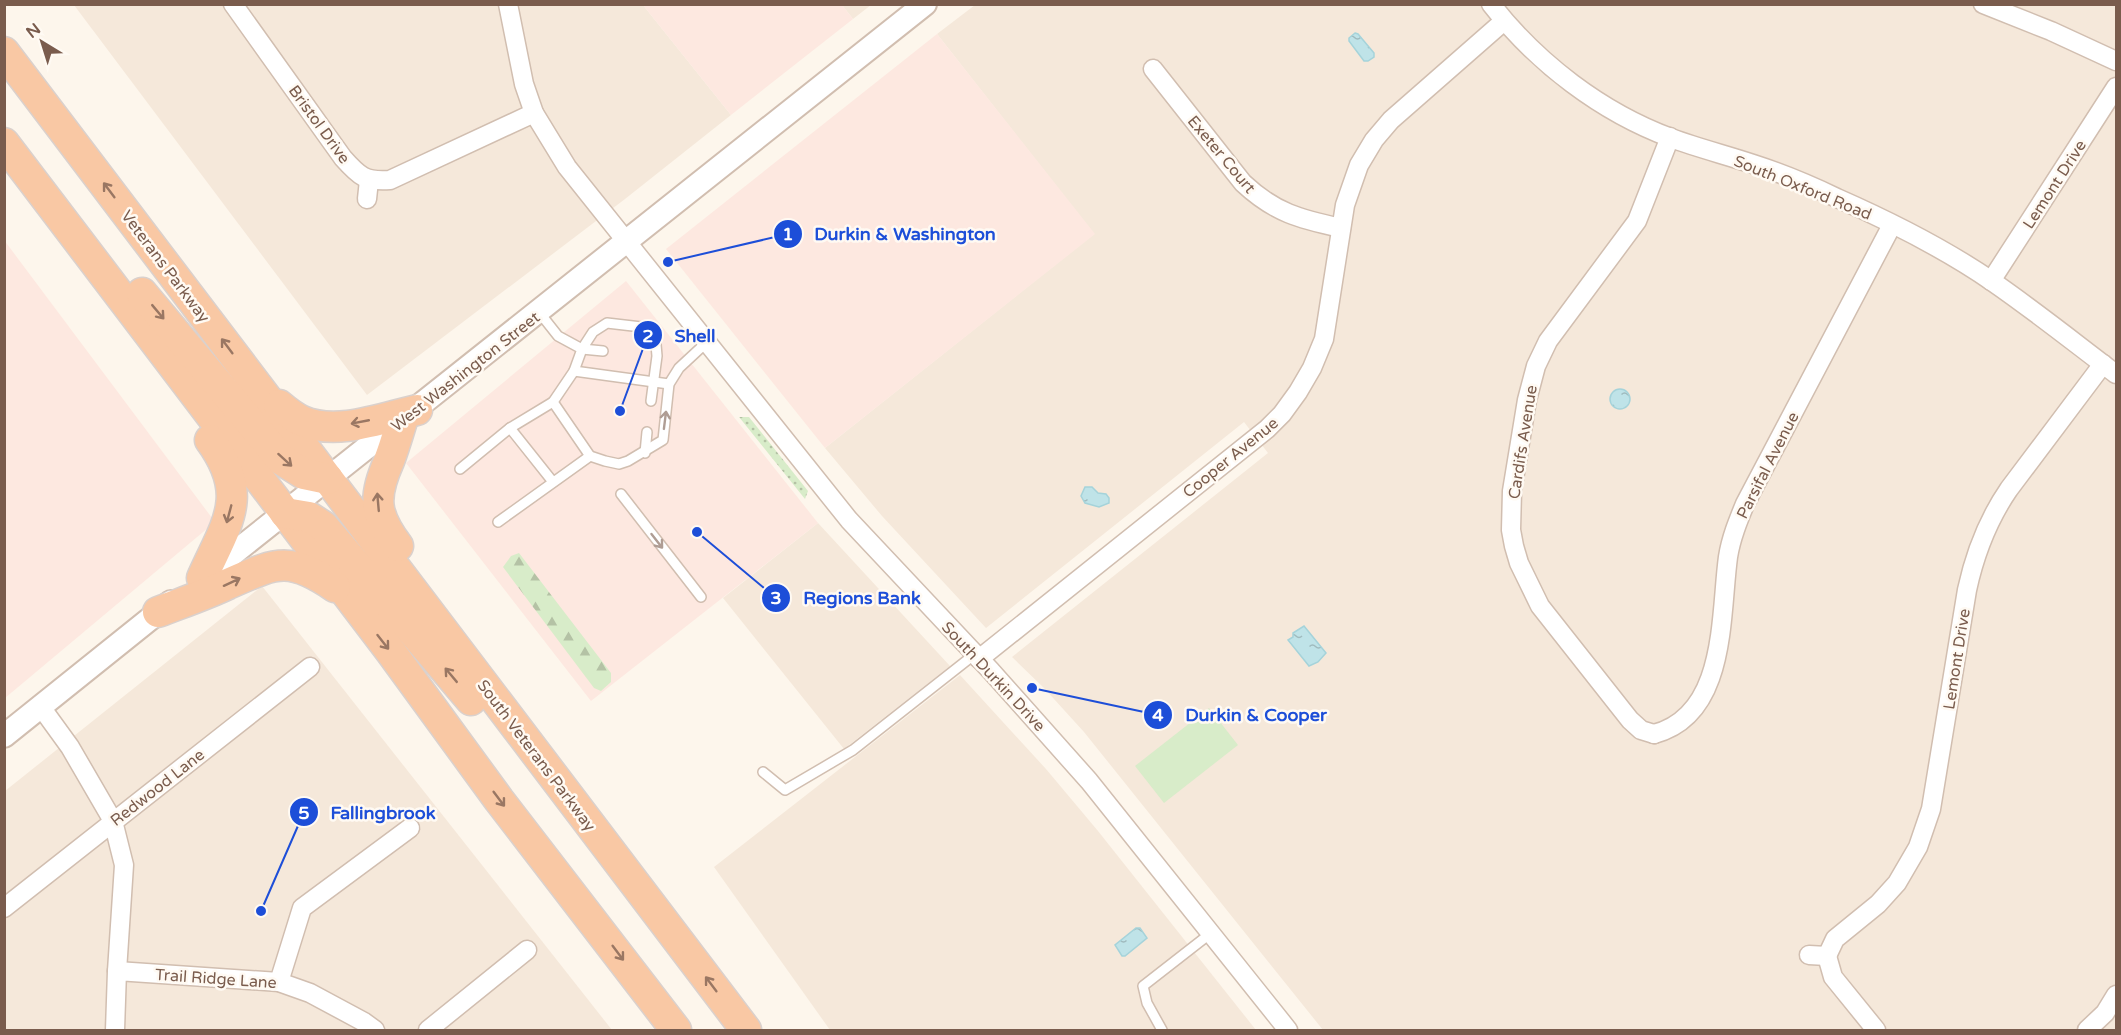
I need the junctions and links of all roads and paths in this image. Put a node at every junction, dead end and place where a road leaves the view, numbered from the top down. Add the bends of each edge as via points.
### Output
1 (233, 4) edge
2 (508, 4) edge
3 (925, 4) edge
4 (1491, 4) edge
5 (1983, 4) edge
6 (1504, 21) junction
7 (4, 52) edge
8 (2116, 62) edge
9 (1153, 69) dead end
10 (2116, 87) edge
11 (534, 112) junction
12 (1670, 137) junction
13 (12, 152) edge
14 (369, 180) junction
15 (367, 199) dead end
16 (1892, 225) junction
17 (1341, 228) junction
18 (627, 241) junction
19 (1991, 281) junction
20 (110, 282) junction
21 (539, 312) junction
22 (707, 342) junction
23 (582, 349) junction
24 (603, 351) dead end
25 (2110, 369) edge
26 (574, 371) junction
27 (654, 382) junction
28 (669, 384) junction
29 (262, 393) junction
30 (651, 401) dead end
31 (553, 402) junction
32 (410, 415) junction
33 (510, 429) junction
34 (647, 432) dead end
35 (645, 453) junction
36 (590, 456) junction
37 (460, 469) dead end
38 (328, 479) junction
39 (553, 482) junction
40 (621, 494) dead end
41 (285, 513) junction
42 (498, 522) dead end
43 (202, 578) junction
44 (347, 596) junction
45 (701, 597) dead end
46 (158, 612) junction
47 (977, 657) junction
48 (310, 666) dead end
49 (41, 707) junction
50 (518, 729) junction
51 (4, 736) edge
52 (1653, 742) joint
53 (763, 772) dead end
54 (113, 821) junction
55 (410, 828) dead end
56 (642, 893) junction
57 (4, 908) edge
58 (1211, 933) junction
59 (526, 950) dead end
60 (117, 971) junction
61 (279, 982) junction
62 (2116, 995) edge
63 (115, 1030) edge
64 (375, 1030) edge
65 (428, 1030) edge
66 (676, 1030) edge
67 (746, 1030) edge
68 (1162, 1030) edge
69 (1288, 1030) edge
70 (1876, 1030) edge
71 (2087, 1030) edge

1 - 14 street, Bristol Drive via 344,158
2 - 11 street, South Durkin Drive via 524,84
3 - 18 street, West Washington Street
4 - 6 street, South Oxford Road
5 - 8 street
6 - 12 street, South Oxford Road via 1582,91
6 - 17 street, Cooper Avenue via 1391,120 1374,140 1351,184
29 -> 7 highway, Veterans Parkway
9 - 17 street, Exeter Court via 1259,198 1296,217
10 - 19 street, Lemont Drive
11 - 14 street via 390,180
11 - 18 street, South Durkin Drive via 567,167
12 - 16 street, South Oxford Road via 1837,197
12 - 52 street, Cardifs Avenue via 1637,220 1548,341 1536,366 1512,491 1514,546 1540,606 1630,720
13 - 20 highway
13 -> 38 highway via 85,225 282,459 304,474
14 - 15 street
16 - 19 street, South Oxford Road
16 - 52 street, Parsifal Avenue via 1735,528 1708,687 1695,708
17 - 47 street, Cooper Avenue via 1324,339 1299,392 1282,414
18 - 21 street, West Washington Street
18 - 22 street, South Durkin Drive
19 - 25 street, South Oxford Road
20 - 41 highway
20 -> 43 highway via 127,329 222,457 230,476 233,494 228,520
21 - 23 lane via 558,336
21 - 32 street, West Washington Street
22 - 28 lane via 679,368
22 - 47 street, South Durkin Drive via 849,520
23 - 24 lane
23 - 26 lane
23 - 27 lane via 593,332 611,322 650,328 655,333
25 - 70 street, Lemont Drive via 2009,489 1984,532 1967,590 1931,809 1918,847 1878,904 1818,956
26 - 27 lane
26 - 31 lane
27 - 28 lane
27 - 30 lane
35 -> 28 lane via 663,440
32 -> 29 highway via 328,427 304,421
29 - 38 highway, Veterans Parkway
31 - 33 lane
31 - 36 lane
32 - 38 street, West Washington Street
50 -> 32 highway via 493,672 381,520 377,493
33 - 37 lane
33 - 39 lane
34 - 35 lane
35 - 36 lane via 620,464
36 - 39 lane
38 - 41 street, West Washington Street
38 - 50 highway, South Veterans Parkway
39 - 42 lane
40 -> 45 lane
41 - 43 street, West Washington Street
41 - 44 highway
56 -> 41 highway via 541,784 329,532 309,517
43 - 46 street, West Washington Street
46 -> 44 highway via 261,569 281,565 305,569
44 -> 66 highway
46 - 49 street, West Washington Street
47 - 53 lane via 853,750 785,790
47 - 58 street, South Durkin Drive via 1089,781
48 - 54 street, Redwood Lane
49 - 51 street, West Washington Street
49 - 54 street via 70,747
50 - 56 highway, South Veterans Parkway
54 - 57 street, Redwood Lane
54 - 60 street via 124,865
55 - 61 street via 302,908
67 -> 56 highway, South Veterans Parkway
58 - 68 lane via 1143,986 1147,1003
58 - 69 street, South Durkin Drive
59 - 65 street
60 - 61 street, Trail Ridge Lane
60 - 63 street
61 - 64 street, Trail Ridge Lane via 310,993
62 - 71 street via 2105,1013

